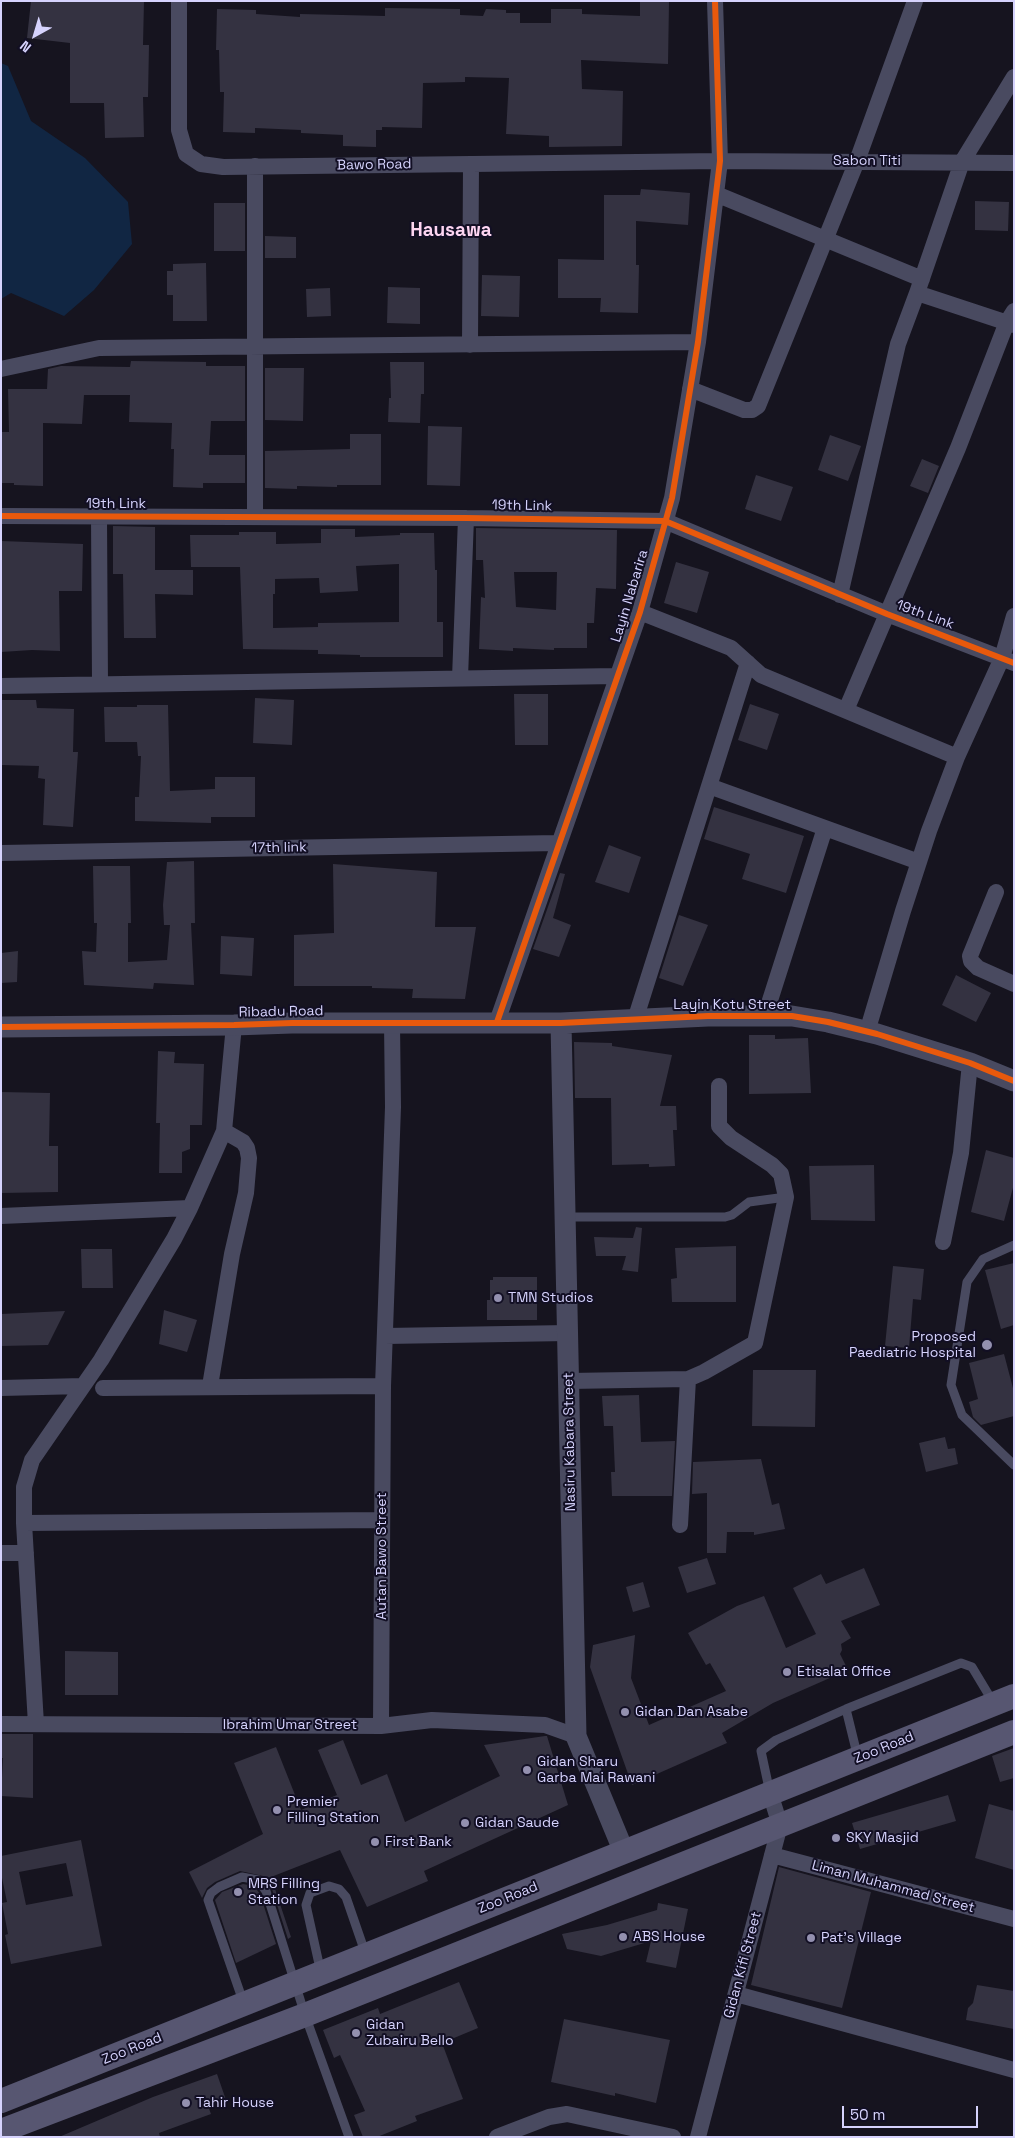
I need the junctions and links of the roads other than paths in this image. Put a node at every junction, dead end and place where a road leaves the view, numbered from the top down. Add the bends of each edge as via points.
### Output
1 (179, 1) edge
2 (715, 1) edge
3 (910, 3) edge
4 (1014, 78) edge
5 (720, 160) junction
6 (857, 161) junction
7 (962, 162) junction
8 (1014, 162) edge
9 (471, 164) junction
10 (255, 166) junction
11 (716, 194) junction
12 (826, 238) junction
13 (920, 286) junction
14 (1012, 319) edge
15 (698, 342) junction
16 (470, 345) junction
17 (254, 347) junction
18 (1, 369) edge
19 (690, 389) junction
20 (1, 516) edge
21 (99, 517) junction
22 (255, 517) junction
23 (466, 518) junction
24 (665, 522) junction
25 (840, 595) junction
26 (640, 612) junction
27 (887, 614) junction
28 (1014, 616) edge
29 (1008, 660) edge
30 (748, 663) junction
31 (616, 676) junction
32 (460, 678) junction
33 (100, 684) junction
34 (1, 686) edge
35 (846, 710) junction
36 (957, 757) junction
37 (709, 786) junction
38 (825, 828) junction
39 (558, 843) junction
40 (1, 853) edge
41 (919, 862) junction
42 (996, 892) dead end
43 (1014, 984) edge
44 (765, 1016) junction
45 (635, 1020) junction
46 (497, 1022) junction
47 (392, 1023) junction
48 (561, 1023) junction
49 (234, 1025) junction
50 (1, 1027) edge
51 (867, 1032) junction
52 (970, 1063) junction
53 (1014, 1081) edge
54 (720, 1086) dead end
55 (224, 1131) junction
56 (786, 1197) junction
57 (190, 1208) junction
58 (1, 1216) edge
59 (565, 1217) junction
60 (943, 1242) dead end
61 (1014, 1245) edge
62 (568, 1333) junction
63 (385, 1336) junction
64 (688, 1379) junction
65 (569, 1382) junction
66 (83, 1386) junction
67 (210, 1386) junction
68 (383, 1386) junction
69 (1, 1388) edge
70 (103, 1388) dead end
71 (1014, 1465) edge
72 (382, 1520) junction
73 (24, 1523) junction
74 (680, 1524) dead end
75 (1, 1553) edge
76 (26, 1553) junction
77 (1004, 1700) edge
78 (846, 1709) junction
79 (1, 1724) edge
80 (36, 1724) junction
81 (381, 1726) junction
82 (1014, 1732) edge
83 (576, 1736) junction
84 (858, 1758) junction
85 (770, 1793) junction
86 (780, 1825) junction
87 (624, 1852) junction
88 (772, 1855) junction
89 (1014, 1919) edge
90 (366, 1955) junction
91 (321, 1973) junction
92 (296, 1983) junction
93 (736, 1994) junction
94 (244, 2004) junction
95 (305, 2015) junction
96 (1014, 2070) edge
97 (1, 2101) edge
98 (1, 2131) edge
99 (349, 2137) edge
100 (497, 2137) edge
101 (673, 2137) edge
102 (698, 2137) edge

1 - 10 street, Bawo Road via 179,130 186,154 201,164
2 - 5 street, Layin Nabarira
3 - 6 street
4 - 7 street
5 - 6 street, Sabon Titi
5 - 9 street, Bawo Road
5 - 11 street, Layin Nabarira
6 - 7 street, Sabon Titi
6 - 12 street
7 - 8 street, Sabon Titi
7 - 13 street
9 - 10 street, Bawo Road
9 - 16 street
10 - 17 street
11 - 12 street
11 - 15 street, Layin Nabarira
12 - 13 street
12 - 19 street via 756,409 744,410
13 - 14 street
13 - 25 street via 898,344
14 - 27 street
15 - 16 street
15 - 19 street, Layin Nabarira
16 - 17 street
17 - 18 street via 99,348
17 - 22 street
19 - 24 street, Layin Nabarira
20 - 21 street, 19th Link
21 - 22 street, 19th Link
21 - 33 street
22 - 23 street, 19th Link
23 - 24 street, 19th Link
23 - 32 street
24 - 25 street, 19th Link
24 - 26 street, Layin Nabarira
25 - 27 street, 19th Link
26 - 30 street via 731,648
26 - 31 street, Layin Nabarira
27 - 29 street, 19th Link
27 - 35 street
28 - 29 street
29 - 36 street
30 - 35 street via 761,675
30 - 37 street
31 - 32 street
31 - 39 street, Layin Nabarira
32 - 33 street
33 - 34 street
35 - 36 street
36 - 41 street
37 - 38 street
37 - 45 street
38 - 41 street
38 - 44 street
39 - 40 street, 17th link
39 - 46 street, Layin Nabarira
41 - 51 street
42 - 43 street via 970,956 978,968
44 - 45 street, Layin Kotu Street
44 - 51 street, Layin Kotu Street via 792,1016
45 - 48 street, Layin Kotu Street
46 - 47 street, Ribadu Road
46 - 48 street, Ribadu Road
47 - 49 street, Ribadu Road
47 - 63 street, Autan Bawo Street via 393,1107
48 - 59 street, Nasiru Kabara Street
49 - 50 street, Ribadu Road
49 - 55 street
51 - 52 street, Layin Kotu Street
52 - 53 street, Layin Kotu Street
52 - 60 street via 961,1153
54 - 56 street via 719,1126 781,1174
55 - 57 street
55 - 67 street via 243,1142 249,1158 246,1193 232,1254
56 - 59 lane via 749,1202 725,1217
56 - 64 street via 755,1343
57 - 58 street
57 - 66 street
59 - 62 street, Nasiru Kabara Street
61 - 71 lane via 983,1258 967,1282 952,1385 962,1415
62 - 63 street
62 - 65 street, Nasiru Kabara Street
63 - 68 street, Autan Bawo Street
64 - 65 street
64 - 74 street
65 - 83 street, Nasiru Kabara Street
66 - 69 street
66 - 73 street via 32,1460 24,1487
67 - 68 street
67 - 70 street
68 - 72 street, Autan Bawo Street
72 - 73 street
72 - 81 street, Autan Bawo Street
73 - 76 street
75 - 76 street
76 - 80 street
77 - 78 lane via 972,1667 961,1664
77 - 84 main road, Zoo Road
78 - 84 lane
78 - 85 lane via 776,1740 761,1751
79 - 80 street, Ibrahim Umar Street
80 - 81 street, Ibrahim Umar Street
81 - 83 street, Ibrahim Umar Street via 432,1720 536,1725
82 - 86 main road
83 - 87 street, Nasiru Kabara Street
84 - 85 main road, Zoo Road
85 - 86 street
85 - 87 main road, Zoo Road
86 - 88 street, Gidan Kifi Street
86 - 95 main road
87 - 90 main road, Zoo Road
88 - 89 street, Liman Muhammad Street
88 - 93 street, Gidan Kifi Street
90 - 91 main road, Zoo Road
90 - 91 lane via 346,1897 339,1889 329,1886 310,1893 306,1904
91 - 92 main road, Zoo Road
92 - 94 main road, Zoo Road
92 - 94 lane via 266,1891 258,1880 242,1877 219,1886 208,1900
92 - 95 lane
93 - 96 street
93 - 102 street, Gidan Kifi Street
94 - 97 main road, Zoo Road
95 - 98 main road
95 - 99 lane
100 - 101 street via 549,2117 567,2114

